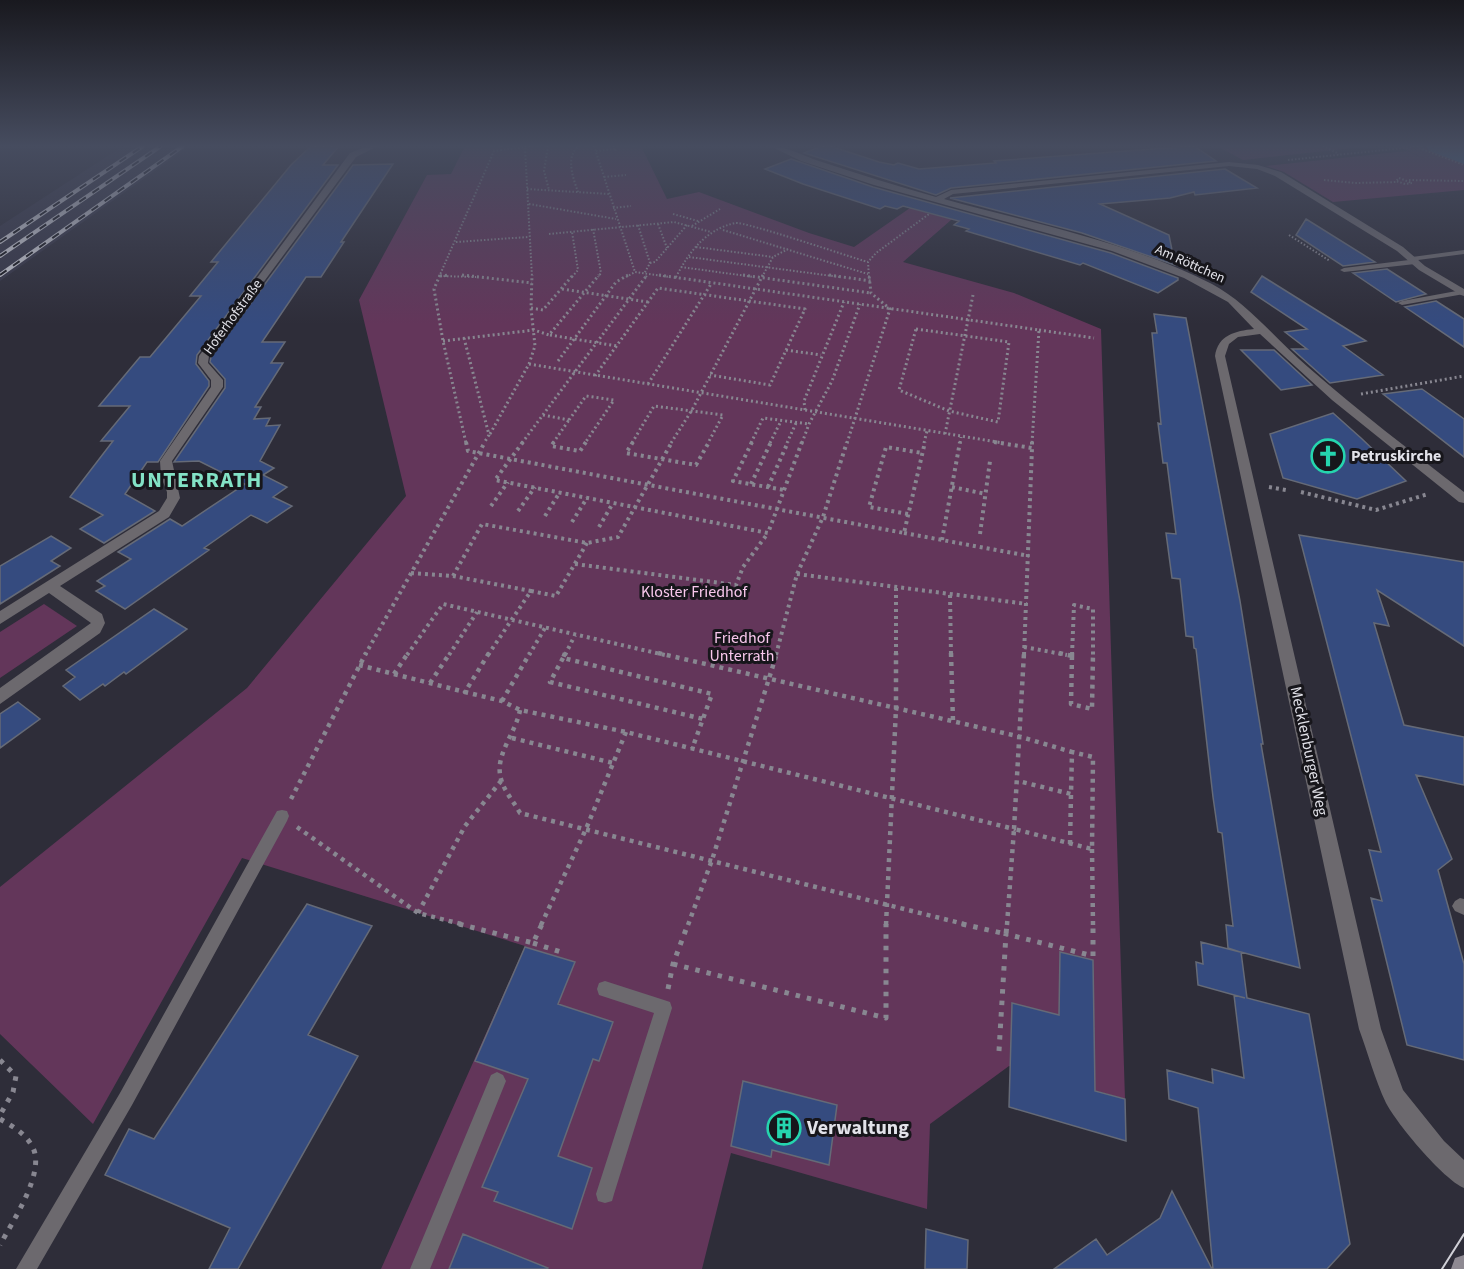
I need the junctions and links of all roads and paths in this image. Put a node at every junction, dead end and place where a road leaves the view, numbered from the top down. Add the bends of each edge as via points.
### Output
1 (316, 205) edge
2 (471, 205) edge
3 (529, 205) edge
4 (536, 205) edge
5 (955, 205) edge
6 (1330, 205) edge
7 (631, 206) dead end
8 (613, 208) joint
9 (720, 209) dead end
10 (931, 213) dead end
11 (673, 214) dead end
12 (617, 219) junction
13 (699, 222) junction
14 (658, 224) junction
15 (638, 225) junction
16 (689, 226) junction
17 (619, 227) junction
18 (593, 229) junction
19 (722, 230) junction
20 (572, 232) junction
21 (712, 232) junction
22 (549, 234) dead end
23 (528, 237) junction
24 (456, 242) junction
25 (696, 247) junction
26 (667, 248) junction
27 (1463, 248) edge
28 (788, 249) junction
29 (689, 257) junction
30 (773, 257) junction
31 (1413, 260) junction
32 (868, 262) junction
33 (650, 263) junction
34 (681, 267) junction
35 (767, 268) junction
36 (1344, 270) dead end
37 (635, 272) junction
38 (645, 274) junction
39 (868, 274) junction
40 (440, 276) junction
41 (675, 278) junction
42 (761, 278) junction
43 (871, 281) junction
44 (532, 283) junction
45 (711, 284) junction
46 (561, 289) junction
47 (756, 291) junction
48 (584, 293) junction
49 (872, 293) junction
50 (1463, 293) edge
51 (704, 295) junction
52 (972, 295) dead end
53 (605, 296) junction
54 (629, 299) junction
55 (751, 301) junction
56 (648, 302) junction
57 (844, 302) junction
58 (1401, 303) dead end
59 (860, 304) junction
60 (531, 308) junction
61 (890, 309) junction
62 (967, 320) junction
63 (534, 330) junction
64 (1039, 330) junction
65 (1263, 331) junction
66 (549, 335) junction
67 (964, 336) junction
68 (464, 338) junction
69 (1094, 338) dead end
70 (574, 339) junction
71 (442, 341) junction
72 (597, 343) junction
73 (617, 346) junction
74 (786, 350) junction
75 (821, 356) junction
76 (558, 361) dead end
77 (529, 364) junction
78 (575, 372) junction
79 (710, 375) junction
80 (596, 376) junction
81 (1464, 376) edge
82 (648, 384) junction
83 (700, 392) junction
84 (1336, 398) junction
85 (692, 410) junction
86 (805, 410) junction
87 (949, 411) junction
88 (817, 412) junction
89 (543, 415) junction
90 (854, 419) junction
91 (569, 420) junction
92 (781, 421) junction
93 (796, 423) junction
94 (809, 424) junction
95 (927, 431) junction
96 (945, 434) junction
97 (489, 435) junction
98 (961, 437) junction
99 (1032, 448) junction
100 (480, 452) junction
101 (922, 453) junction
102 (511, 458) junction
103 (660, 460) junction
104 (990, 461) dead end
105 (508, 482) junction
106 (649, 484) junction
107 (751, 484) junction
108 (768, 487) junction
109 (535, 488) junction
110 (952, 488) junction
111 (1449, 488) junction
112 (784, 490) junction
113 (560, 492) junction
114 (1301, 492) dead end
115 (986, 494) junction
116 (587, 498) junction
117 (1464, 499) edge
118 (613, 502) junction
119 (491, 506) dead end
120 (635, 507) junction
121 (777, 509) junction
122 (518, 512) dead end
123 (908, 514) junction
124 (544, 516) dead end
125 (823, 517) junction
126 (572, 522) dead end
127 (598, 527) dead end
128 (768, 533) junction
129 (904, 533) junction
130 (980, 534) dead end
131 (942, 540) junction
132 (587, 543) junction
133 (1029, 556) junction
134 (575, 564) junction
135 (411, 573) junction
136 (797, 574) junction
137 (453, 576) junction
138 (49, 586) junction
139 (896, 588) junction
140 (531, 591) junction
141 (950, 595) junction
142 (1027, 604) junction
143 (477, 612) junction
144 (0, 618) edge
145 (510, 620) junction
146 (545, 628) junction
147 (576, 634) junction
148 (1024, 647) junction
149 (1072, 656) junction
150 (563, 658) junction
151 (359, 666) junction
152 (394, 674) junction
153 (770, 679) junction
154 (430, 683) junction
155 (465, 692) junction
156 (0, 697) edge
157 (502, 701) junction
158 (896, 708) junction
159 (520, 710) junction
160 (703, 719) junction
161 (953, 721) junction
162 (626, 732) junction
163 (1021, 737) junction
164 (512, 738) junction
165 (692, 749) junction
166 (1072, 752) junction
167 (743, 762) junction
168 (613, 763) junction
169 (501, 781) junction
170 (1018, 781) junction
171 (1071, 794) junction
172 (893, 799) junction
173 (282, 816) junction
174 (586, 829) junction
175 (1014, 829) junction
176 (1070, 843) junction
177 (1092, 849) junction
178 (712, 860) junction
179 (886, 907) junction
180 (418, 913) junction
181 (1006, 934) junction
182 (532, 943) junction
183 (561, 952) dead end
184 (673, 964) junction
185 (605, 989) dead end
186 (664, 1008) junction
187 (999, 1051) dead end
188 (0, 1060) edge
189 (497, 1081) dead end
190 (0, 1117) edge
191 (1464, 1176) edge
192 (605, 1194) dead end
193 (0, 1245) edge
194 (26, 1269) edge
195 (420, 1269) edge

1 - 138 street, Hoferhofstraße via 204,356 203,363 217,380 217,387 166,461 174,502 164,514
2 - 24 path
3 - 23 path
4 - 12 path
5 - 65 street, Am Röttchen via 1115,249 1186,276 1231,300
6 - 31 street
7 - 8 path
8 - 12 path
9 - 13 path
10 - 32 path
11 - 13 path
12 - 17 path
13 - 16 path
14 - 15 path
14 - 16 path via 674,222
14 - 26 path
15 - 17 path
15 - 33 path
16 - 21 path
16 - 26 path
17 - 18 path
17 - 37 path
18 - 20 path
18 - 48 path via 601,273
19 - 21 path
19 - 28 path
19 - 32 path via 737,222
20 - 22 path
20 - 46 path via 578,270
21 - 25 path
23 - 24 path
23 - 44 path
24 - 40 path
25 - 29 path
25 - 30 path
26 - 33 path
27 - 31 lane
28 - 30 path
28 - 39 path
29 - 34 path
29 - 35 path
30 - 35 path
31 - 36 lane
31 - 50 street
32 - 39 path
33 - 38 path
34 - 41 path
34 - 42 path
35 - 42 path
35 - 43 path
37 - 38 path
37 - 53 path via 616,282
38 - 41 path
38 - 54 path
39 - 43 path
40 - 44 path
40 - 71 path via 434,289
41 - 45 path
42 - 47 path
42 - 49 path
43 - 49 path
44 - 60 path
45 - 47 path
45 - 51 path
46 - 48 path
46 - 60 path via 543,310
47 - 55 path
47 - 57 path
48 - 53 path
48 - 66 path
49 - 61 path
50 - 58 lane
51 - 55 path
51 - 56 path via 658,288
51 - 82 path
52 - 62 path
53 - 54 path
53 - 70 path
54 - 56 path
54 - 72 path
55 - 74 path via 805,309
55 - 79 path
56 - 73 path
57 - 59 path
57 - 75 path
59 - 61 path
59 - 88 path
60 - 63 path
61 - 62 path
61 - 90 path
62 - 64 path
62 - 67 path
63 - 66 path
63 - 68 path
63 - 77 path via 535,346
64 - 69 path
64 - 99 path
65 - 84 street, Am Röttchen
65 - 191 street, Mecklenburger Weg via 1236,334 1224,340 1220,356 1370,1029 1395,1096 1436,1149
66 - 70 path
67 - 87 path
67 - 87 path via 916,329 899,390
67 - 87 path via 1009,342 998,422
68 - 71 path
68 - 97 path
70 - 72 path
70 - 76 path
71 - 100 path via 468,451
72 - 73 path
72 - 78 path
73 - 80 path
74 - 75 path
74 - 79 path via 770,385
75 - 86 path via 804,401
77 - 78 path
77 - 97 path
78 - 80 path
78 - 89 path
79 - 83 path
80 - 82 path
81 - 84 path
82 - 83 path
83 - 85 path
83 - 86 path
84 - 111 street, Am Röttchen
85 - 103 path
85 - 103 path via 723,415 696,465
85 - 103 path via 654,406 626,453
86 - 88 path
87 - 96 path
88 - 90 path
88 - 94 path
89 - 91 path
89 - 102 path
90 - 95 path
90 - 125 path
91 - 91 path via 551,446 580,452 614,400 586,396
92 - 93 path
92 - 107 path
92 - 107 path via 763,418 733,481
93 - 94 path
93 - 108 path
94 - 112 path
95 - 96 path
95 - 101 path
96 - 98 path
97 - 100 path
98 - 99 path
98 - 110 path
99 - 133 path
100 - 102 path
100 - 135 path
101 - 123 path
101 - 123 path via 886,447 869,507
102 - 105 path via 495,480
102 - 106 path
103 - 106 path
104 - 115 path
105 - 109 path
105 - 119 path
106 - 120 path
106 - 121 path
107 - 108 path
108 - 112 path
109 - 113 path
109 - 122 path
110 - 115 path
110 - 131 path
111 - 114 path via 1376,510
111 - 117 street, Am Röttchen
112 - 121 path
113 - 116 path
113 - 124 path
115 - 130 path
116 - 118 path
116 - 126 path
118 - 120 path
118 - 127 path
120 - 128 path
120 - 132 path via 618,537
121 - 125 path
121 - 128 path
123 - 129 path
125 - 129 path
125 - 136 path
128 - 134 path via 742,567 736,585
129 - 131 path
131 - 133 path
132 - 134 path
132 - 137 path via 482,525
133 - 142 path
134 - 140 path via 556,596
135 - 137 path
135 - 151 path
136 - 139 path
136 - 153 path
137 - 140 path
138 - 144 street, Hoferhofstraße
138 - 156 street via 97,618 98,623 88,637
139 - 141 path
139 - 158 path
140 - 145 path
141 - 142 path
141 - 161 path
142 - 148 path
143 - 145 path
143 - 152 path via 443,604
143 - 154 path
145 - 146 path
145 - 155 path
146 - 147 path
146 - 157 path
147 - 150 path
147 - 153 path
148 - 149 path
148 - 163 path
149 - 149 path via 1071,704 1092,709 1093,609 1074,605
150 - 160 path via 712,694
150 - 160 path via 550,682
151 - 152 path
151 - 173 path
152 - 154 path
153 - 158 path
153 - 167 path
154 - 155 path
155 - 157 path
157 - 159 path
158 - 161 path
158 - 172 path
159 - 162 path
159 - 164 path
160 - 165 path
161 - 163 path
162 - 165 path
162 - 168 path
163 - 166 path
163 - 170 path
164 - 168 path
164 - 169 path via 500,758
165 - 167 path
166 - 171 path
166 - 177 path via 1093,757
167 - 172 path
167 - 178 path
168 - 174 path
169 - 174 path via 520,813
169 - 180 path via 465,826
170 - 171 path
170 - 175 path
171 - 176 path
172 - 175 path
172 - 179 path
173 - 180 path
173 - 194 lane via 126,1099
174 - 178 path
174 - 182 path
175 - 176 path
175 - 181 path
176 - 177 path
177 - 181 path via 1093,956
178 - 179 path
178 - 184 path
179 - 181 path
179 - 184 path via 886,1018
180 - 182 path
181 - 187 path
182 - 183 path
184 - 186 path
185 - 186 lane
186 - 192 lane
188 - 190 path via 16,1076
189 - 195 lane
190 - 193 path via 26,1136 36,1155 35,1172

